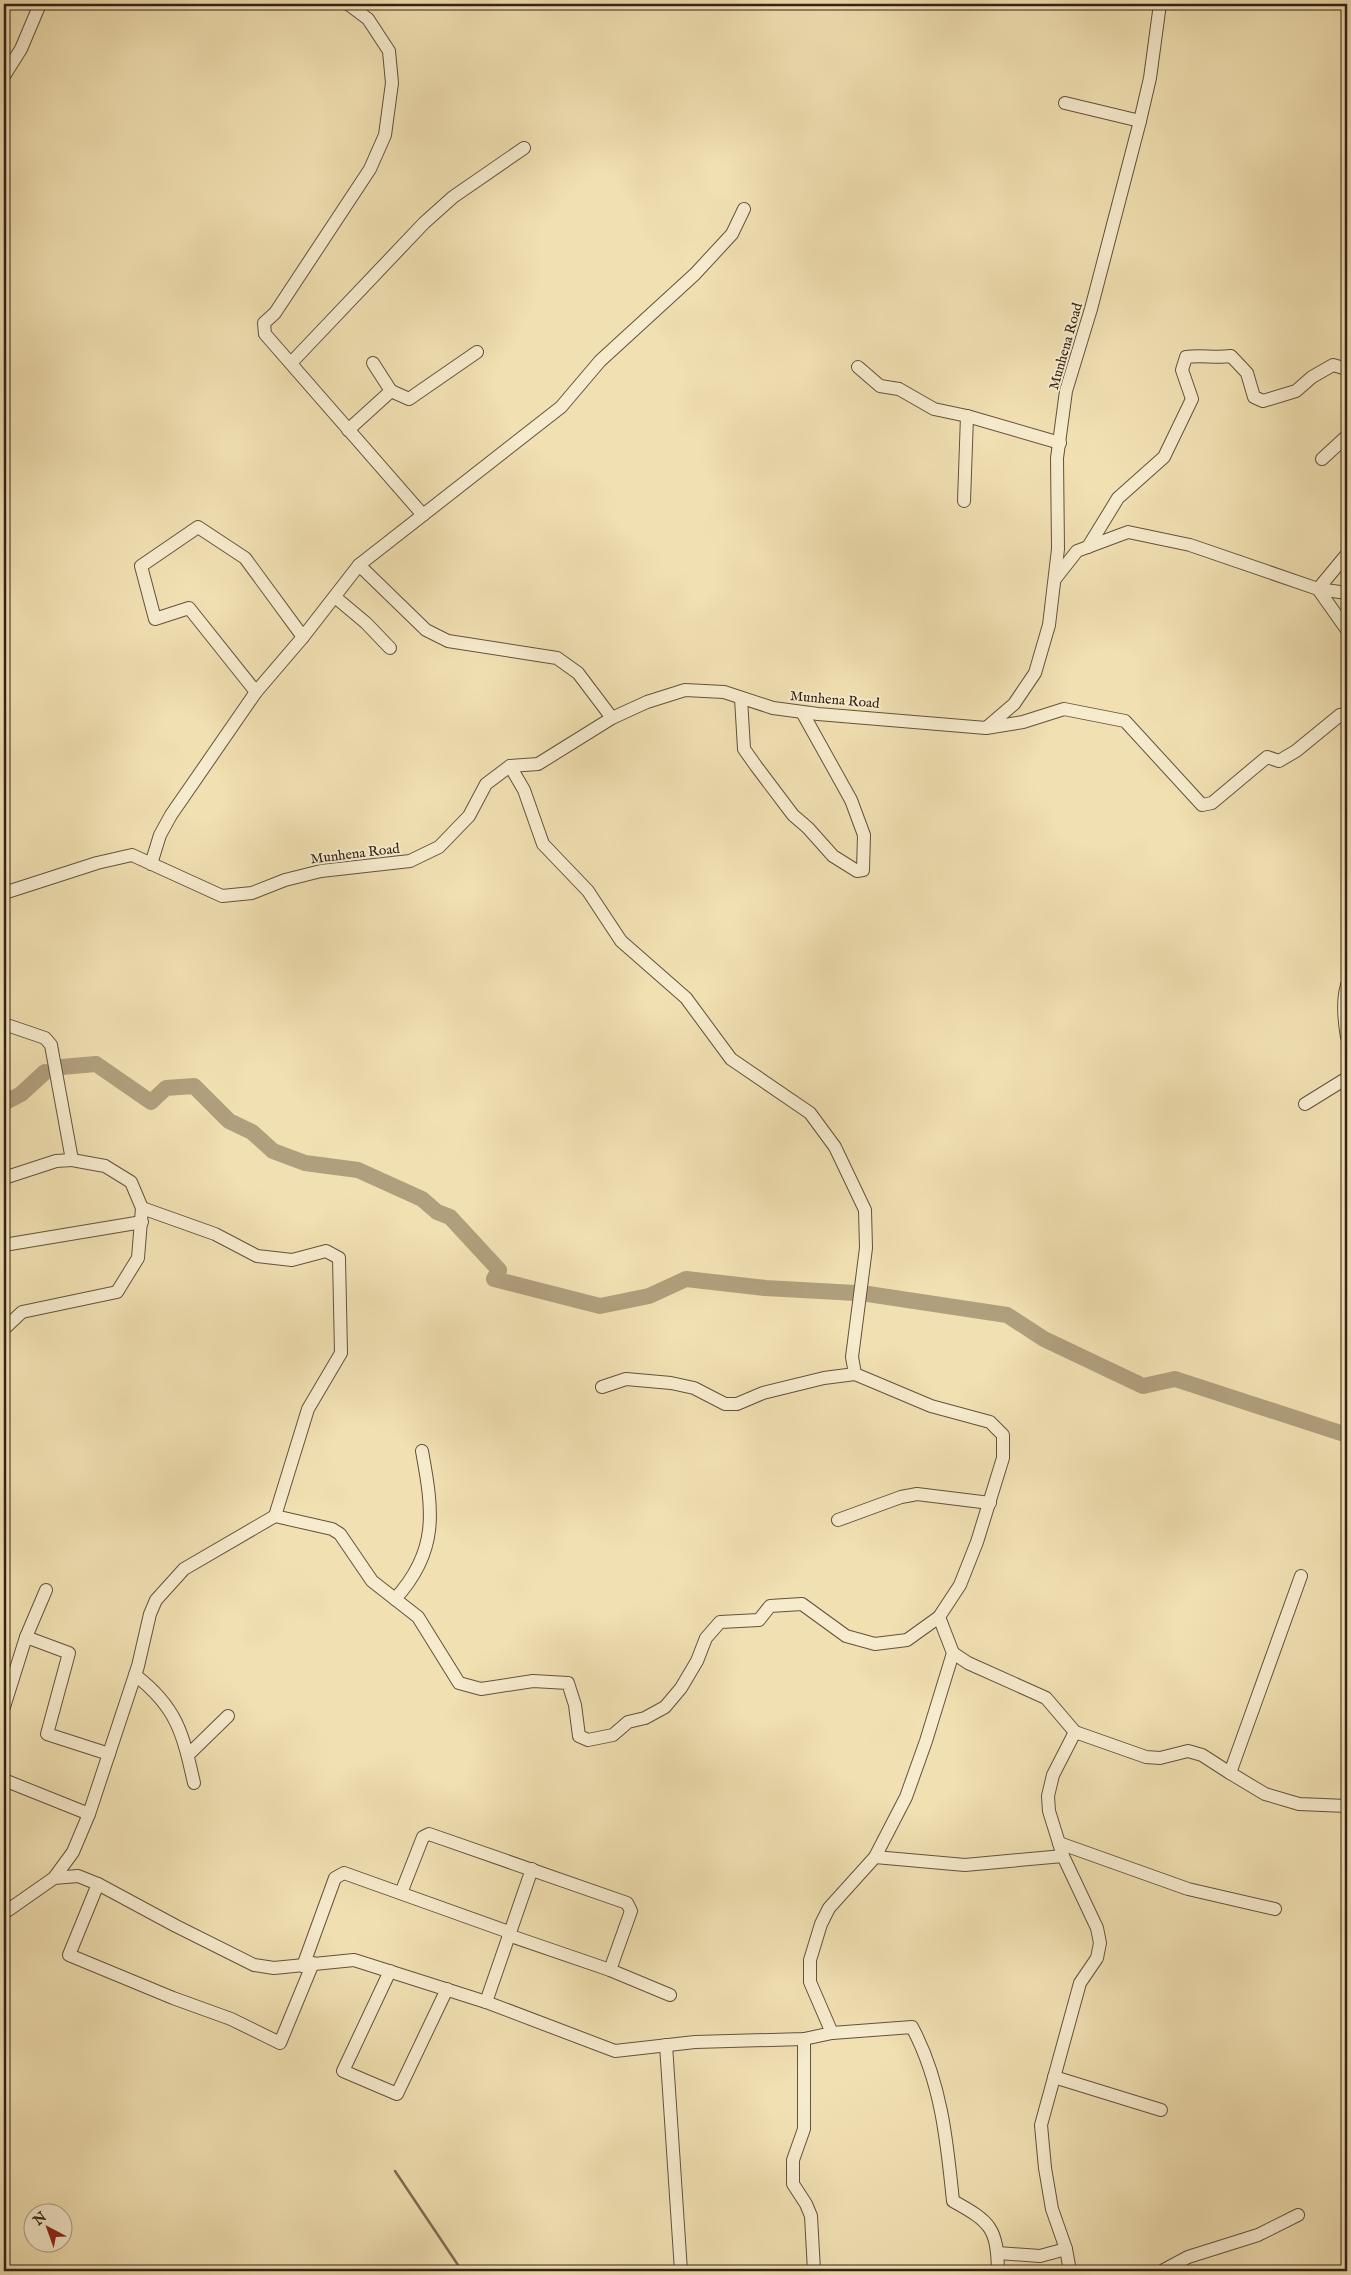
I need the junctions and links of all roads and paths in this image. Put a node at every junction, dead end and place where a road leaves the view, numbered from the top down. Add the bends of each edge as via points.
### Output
1 (40, 4) edge
2 (348, 4) edge
3 (1160, 4) edge
4 (4, 76) edge
5 (1065, 103) dead end
6 (1140, 120) junction
7 (524, 148) dead end
8 (744, 209) dead end
9 (477, 352) dead end
10 (373, 362) dead end
11 (291, 363) junction
12 (858, 366) dead end
13 (1347, 369) edge
14 (391, 391) junction
15 (967, 416) junction
16 (348, 430) junction
17 (1347, 436) edge
18 (1060, 443) junction
19 (1322, 459) dead end
20 (964, 501) dead end
21 (423, 515) junction
22 (1088, 547) junction
23 (1347, 554) edge
24 (359, 565) junction
25 (1055, 579) junction
26 (1318, 590) junction
27 (1347, 593) edge
28 (335, 597) junction
29 (1347, 630) edge
30 (303, 637) junction
31 (390, 648) dead end
32 (256, 692) junction
33 (741, 698) junction
34 (802, 712) junction
35 (1347, 714) edge
36 (612, 718) junction
37 (986, 728) junction
38 (510, 766) junction
39 (152, 864) junction
40 (4, 893) edge
41 (1347, 985) edge
42 (4, 1024) edge
43 (1347, 1037) edge
44 (1347, 1078) edge
45 (1305, 1104) dead end
46 (72, 1160) junction
47 (4, 1178) edge
48 (142, 1208) junction
49 (142, 1222) junction
50 (4, 1245) edge
51 (4, 1329) edge
52 (854, 1374) junction
53 (602, 1387) dead end
54 (422, 1451) dead end
55 (990, 1503) junction
56 (274, 1516) junction
57 (838, 1520) dead end
58 (1301, 1576) dead end
59 (46, 1590) dead end
60 (395, 1599) junction
61 (939, 1617) junction
62 (26, 1636) junction
63 (953, 1653) junction
64 (135, 1674) junction
65 (4, 1707) edge
66 (228, 1716) dead end
67 (1075, 1732) junction
68 (109, 1754) junction
69 (188, 1755) junction
70 (1230, 1774) junction
71 (4, 1780) edge
72 (194, 1784) dead end
73 (1347, 1806) edge
74 (89, 1814) junction
75 (1061, 1849) junction
76 (876, 1858) junction
77 (532, 1869) junction
78 (54, 1878) junction
79 (98, 1884) junction
80 (401, 1894) junction
81 (1275, 1909) dead end
82 (4, 1913) edge
83 (509, 1934) junction
84 (308, 1964) junction
85 (610, 1970) junction
86 (390, 1971) junction
87 (447, 1989) junction
88 (670, 1995) dead end
89 (486, 2002) junction
90 (832, 2033) junction
91 (804, 2039) junction
92 (666, 2045) junction
93 (1054, 2077) junction
94 (1161, 2110) dead end
95 (1298, 2215) dead end
96 (1066, 2249) junction
97 (998, 2253) junction
98 (681, 2271) edge
99 (814, 2271) edge
100 (998, 2271) edge
101 (1070, 2271) edge
102 (1162, 2271) edge

1 - 4 street
2 - 11 street via 368,19 389,51 392,83 385,135 370,169 275,313 264,323 265,334
3 - 6 street, Munhena Road via 1150,78
5 - 6 street
6 - 18 street, Munhena Road via 1091,309 1066,391
7 - 11 street via 453,197 424,223
8 - 21 street via 726,241 695,274 600,361 560,407
9 - 14 street via 409,399
10 - 14 street
11 - 16 street
12 - 15 street via 880,386 899,389 934,409
13 - 22 street via 1333,365 1296,391 1263,401 1254,397 1247,373 1231,356 1186,357 1182,370 1192,399 1164,457 1118,498
14 - 16 street
15 - 18 street
15 - 20 street
16 - 21 street
17 - 19 street
18 - 25 street, Munhena Road
21 - 24 street
22 - 25 street via 1078,551
22 - 26 street via 1128,532 1190,545
23 - 26 street
24 - 28 street
24 - 36 street via 426,630 448,641 557,658 578,673
25 - 37 street, Munhena Road via 1049,625 1034,672 1014,704
26 - 27 street
26 - 29 street
28 - 30 street
28 - 31 street
30 - 32 street
30 - 32 street via 246,558 198,527 141,566 155,619 189,608
32 - 39 street via 171,815 160,835
33 - 34 street, Munhena Road via 773,708
33 - 34 street via 744,749 756,766 793,815 833,856 857,870 863,870 864,835 851,800
33 - 36 street, Munhena Road via 724,692 686,690 647,702
34 - 37 street, Munhena Road
35 - 37 street via 1340,714 1279,762 1267,757 1212,803 1202,805 1125,721 1064,709 1023,722
36 - 38 street, Munhena Road via 538,764
38 - 39 street, Munhena Road via 486,784 469,816 439,847 410,861 321,871 252,893 222,896
38 - 52 street via 524,790 543,844 588,891 621,941 686,998 731,1059 810,1113 835,1147 865,1210 866,1248 852,1357
39 - 40 street, Munhena Road via 132,855
41 - 43 street via 1344,1022
42 - 46 street via 45,1038 52,1045
44 - 45 street
46 - 47 street via 56,1161
46 - 48 street via 106,1166 131,1182
48 - 49 street
48 - 56 street via 215,1234 257,1256 292,1260 326,1251 339,1258 342,1353 308,1409
49 - 50 street
49 - 51 street via 138,1258 117,1292 22,1312
52 - 53 street via 763,1393 737,1404 725,1404 694,1388 671,1383 626,1379
52 - 55 street via 931,1406 990,1422 1003,1435 1003,1458
54 - 60 street via 431,1500 430,1529 420,1565 411,1582
55 - 57 street via 917,1494
55 - 61 street via 960,1585
56 - 60 street via 332,1529 340,1534 372,1581
56 - 64 street via 184,1569 156,1600
58 - 70 street
59 - 62 street
60 - 61 street via 418,1617 459,1683 481,1689 533,1681 568,1683 579,1736 588,1740 613,1735 628,1722 645,1718 665,1707 681,1688 706,1638 720,1622 759,1620 770,1606 802,1604 846,1636 875,1644 907,1640
61 - 63 street
62 - 65 street
62 - 68 street via 70,1653 47,1734
63 - 67 street via 1046,1698
63 - 76 street via 906,1797
64 - 68 street
64 - 69 street via 152,1687 172,1713 184,1736
66 - 69 street
67 - 70 street via 1146,1757 1160,1758 1188,1751 1202,1755
67 - 75 street via 1053,1776 1048,1796
68 - 74 street
69 - 72 street
70 - 73 street via 1265,1794 1299,1804
71 - 74 street
74 - 78 street via 73,1852
75 - 76 street via 965,1865
75 - 81 street via 1188,1889
75 - 93 street via 1097,1928 1100,1943 1097,1958 1080,1983
76 - 90 street via 829,1908 810,1960 810,1982
77 - 80 street via 430,1834 423,1837
77 - 83 street
77 - 85 street via 627,1903 631,1911
78 - 79 street via 78,1876
78 - 82 street
79 - 84 street via 254,1965 274,1968
79 - 84 street via 69,1955 231,2019 280,2042
80 - 83 street
80 - 84 street via 344,1873 335,1878
83 - 85 street
83 - 89 street
84 - 86 street via 354,1960
85 - 88 street
86 - 87 street
86 - 87 street via 343,2071 396,2094
87 - 89 street
89 - 92 street via 615,2050
90 - 91 street
90 - 97 street via 912,2027 924,2051 942,2113 954,2201 978,2214 990,2226
91 - 92 street
91 - 99 street via 804,2129 793,2160 793,2184 811,2216
92 - 98 street
93 - 94 street
93 - 96 street via 1041,2125 1044,2168 1052,2209
95 - 102 street via 1258,2235 1188,2257
96 - 97 street via 1040,2256
96 - 101 street
97 - 100 street

